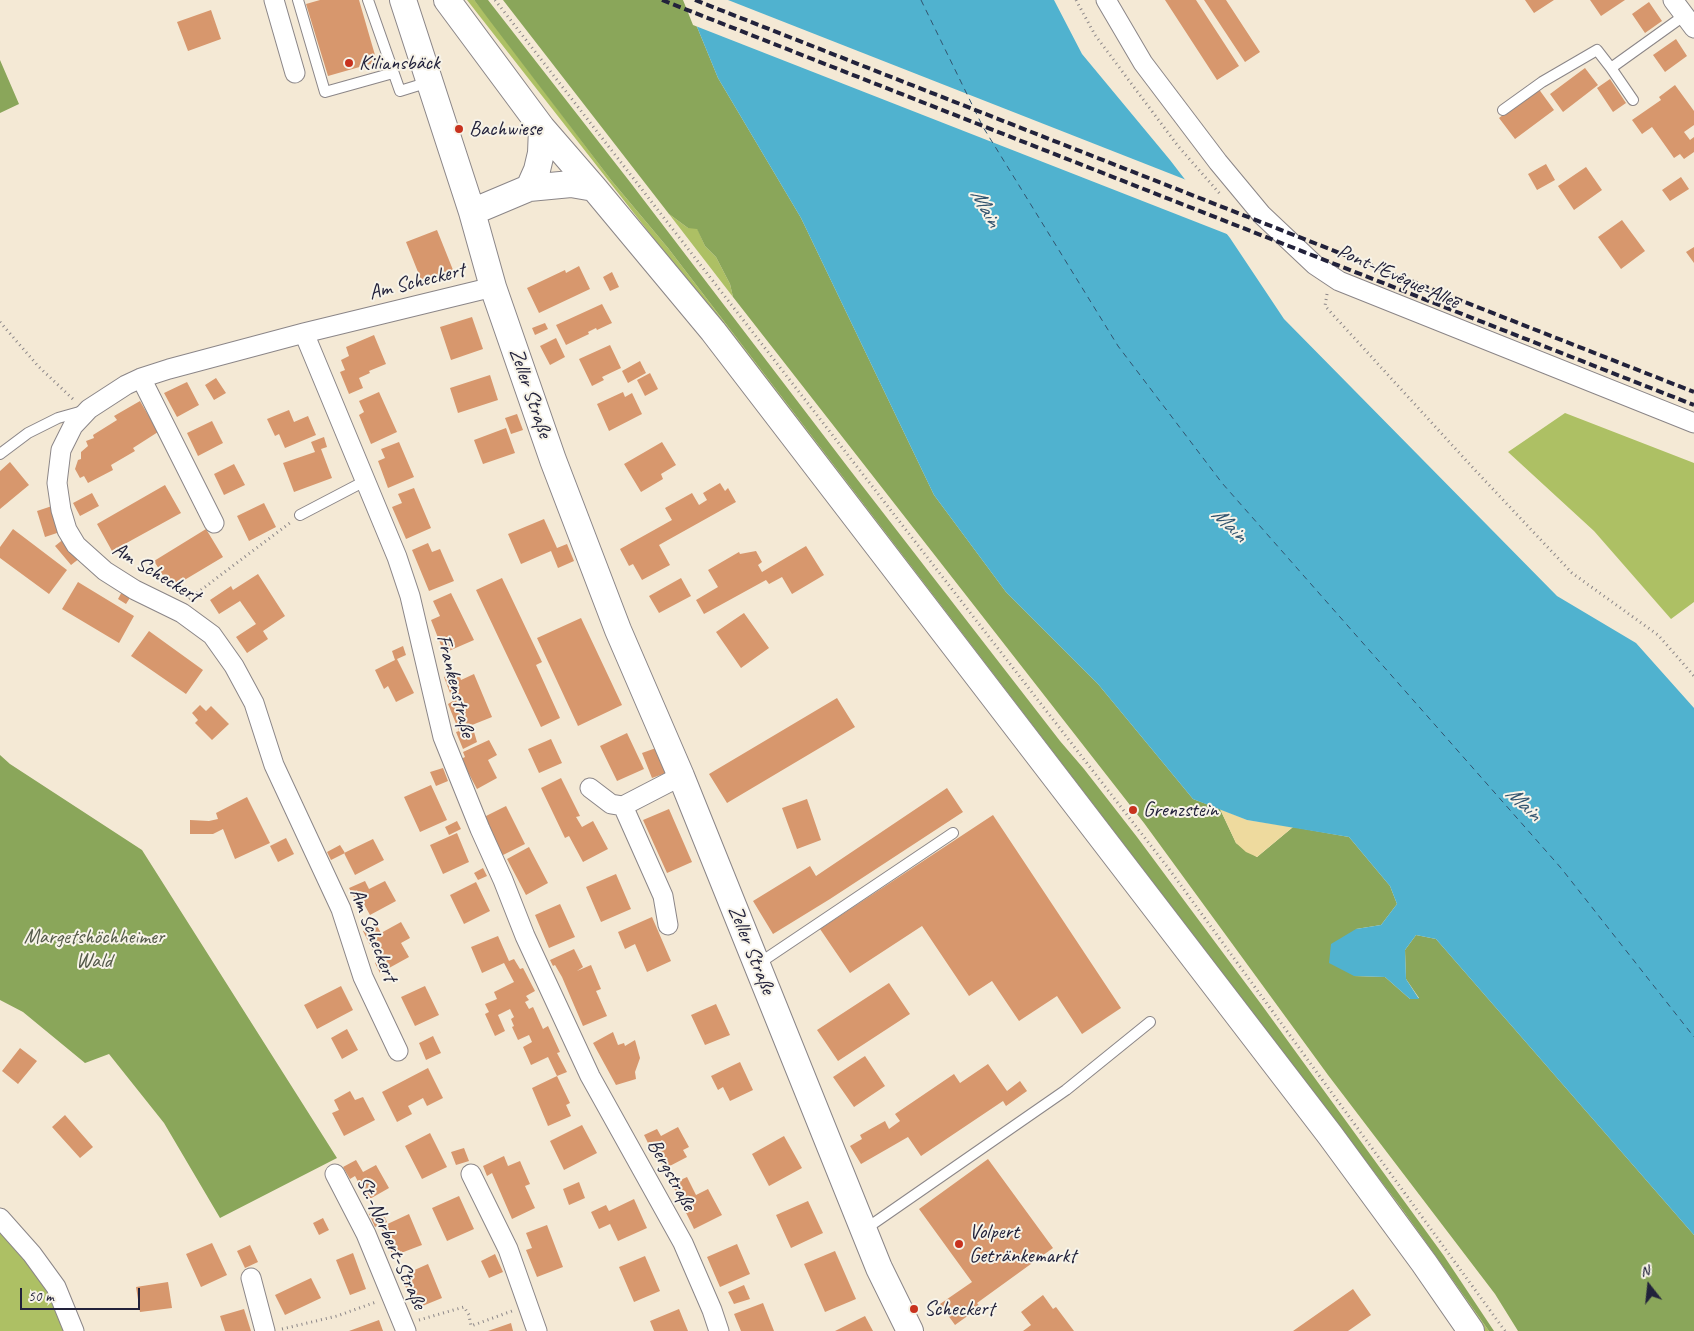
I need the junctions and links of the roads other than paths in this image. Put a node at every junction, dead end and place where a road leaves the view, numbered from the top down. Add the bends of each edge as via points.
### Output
1 (274, 0) edge
2 (298, 0) edge
3 (368, 0) edge
4 (403, 0) edge
5 (447, 0) edge
6 (1106, 0) edge
7 (1673, 0) edge
8 (1689, 22) edge
9 (1611, 68) junction
10 (393, 72) junction
11 (295, 73) dead end
12 (429, 82) junction
13 (1633, 100) dead end
14 (1503, 110) dead end
15 (542, 128) junction
16 (529, 188) junction
17 (594, 188) junction
18 (472, 212) junction
19 (493, 287) junction
20 (304, 333) junction
21 (141, 378) junction
22 (89, 409) junction
23 (1694, 423) edge
24 (0, 454) edge
25 (365, 481) junction
26 (300, 515) road end
27 (214, 523) dead end
28 (681, 776) junction
29 (590, 788) dead end
30 (623, 806) junction
31 (953, 833) dead end
32 (668, 925) dead end
33 (757, 965) junction
34 (1150, 1022) dead end
35 (576, 1045) joint
36 (398, 1051) dead end
37 (335, 1174) dead end
38 (471, 1174) dead end
39 (0, 1218) edge
40 (864, 1230) junction
41 (251, 1278) dead end
42 (405, 1328) edge
43 (74, 1331) edge
44 (265, 1331) edge
45 (537, 1331) edge
46 (719, 1331) edge
47 (910, 1331) edge
48 (1471, 1331) edge

1 - 11 street
2 - 10 lane via 325,92
3 - 10 lane
4 - 12 main road, Zeller Straße
5 - 15 main road
6 - 23 street, Pont-l'Evêque-Allee via 1143,63 1218,162 1262,215 1315,264 1339,281
7 - 8 street
8 - 9 lane
9 - 13 lane
9 - 14 lane via 1597,50 1542,82
10 - 12 lane via 400,91
12 - 18 main road, Zeller Straße
15 - 16 main road via 541,153
15 - 17 main road
16 - 17 main road via 571,184
16 - 18 main road
17 - 48 main road via 713,331 1232,1007 1424,1263
18 - 19 main road, Zeller Straße
19 - 20 street, Am Scheckert
19 - 28 main road, Zeller Straße via 553,460 618,630
20 - 21 street, Am Scheckert
20 - 25 street, Frankenstraße
21 - 22 street, Am Scheckert
21 - 27 street
22 - 24 lane via 58,418 36,429
22 - 36 street, Am Scheckert via 73,426 61,450 57,483 67,530 76,545 105,571 182,613 212,635 234,666 254,703 274,765 341,909 363,978
25 - 26 lane
25 - 35 street, Frankenstraße via 410,596 443,737 525,936
28 - 30 street
28 - 33 main road, Zeller Straße
29 - 30 street via 611,804
30 - 32 street via 663,896
31 - 33 lane
33 - 40 main road, Zeller Straße
34 - 40 lane via 1066,1090
35 - 46 street, Bergstraße via 683,1243
37 - 42 street, St.-Norbert-Straße via 366,1234
38 - 45 street via 508,1249
39 - 43 street via 56,1286
40 - 47 main road, Zeller Straße
41 - 44 street

